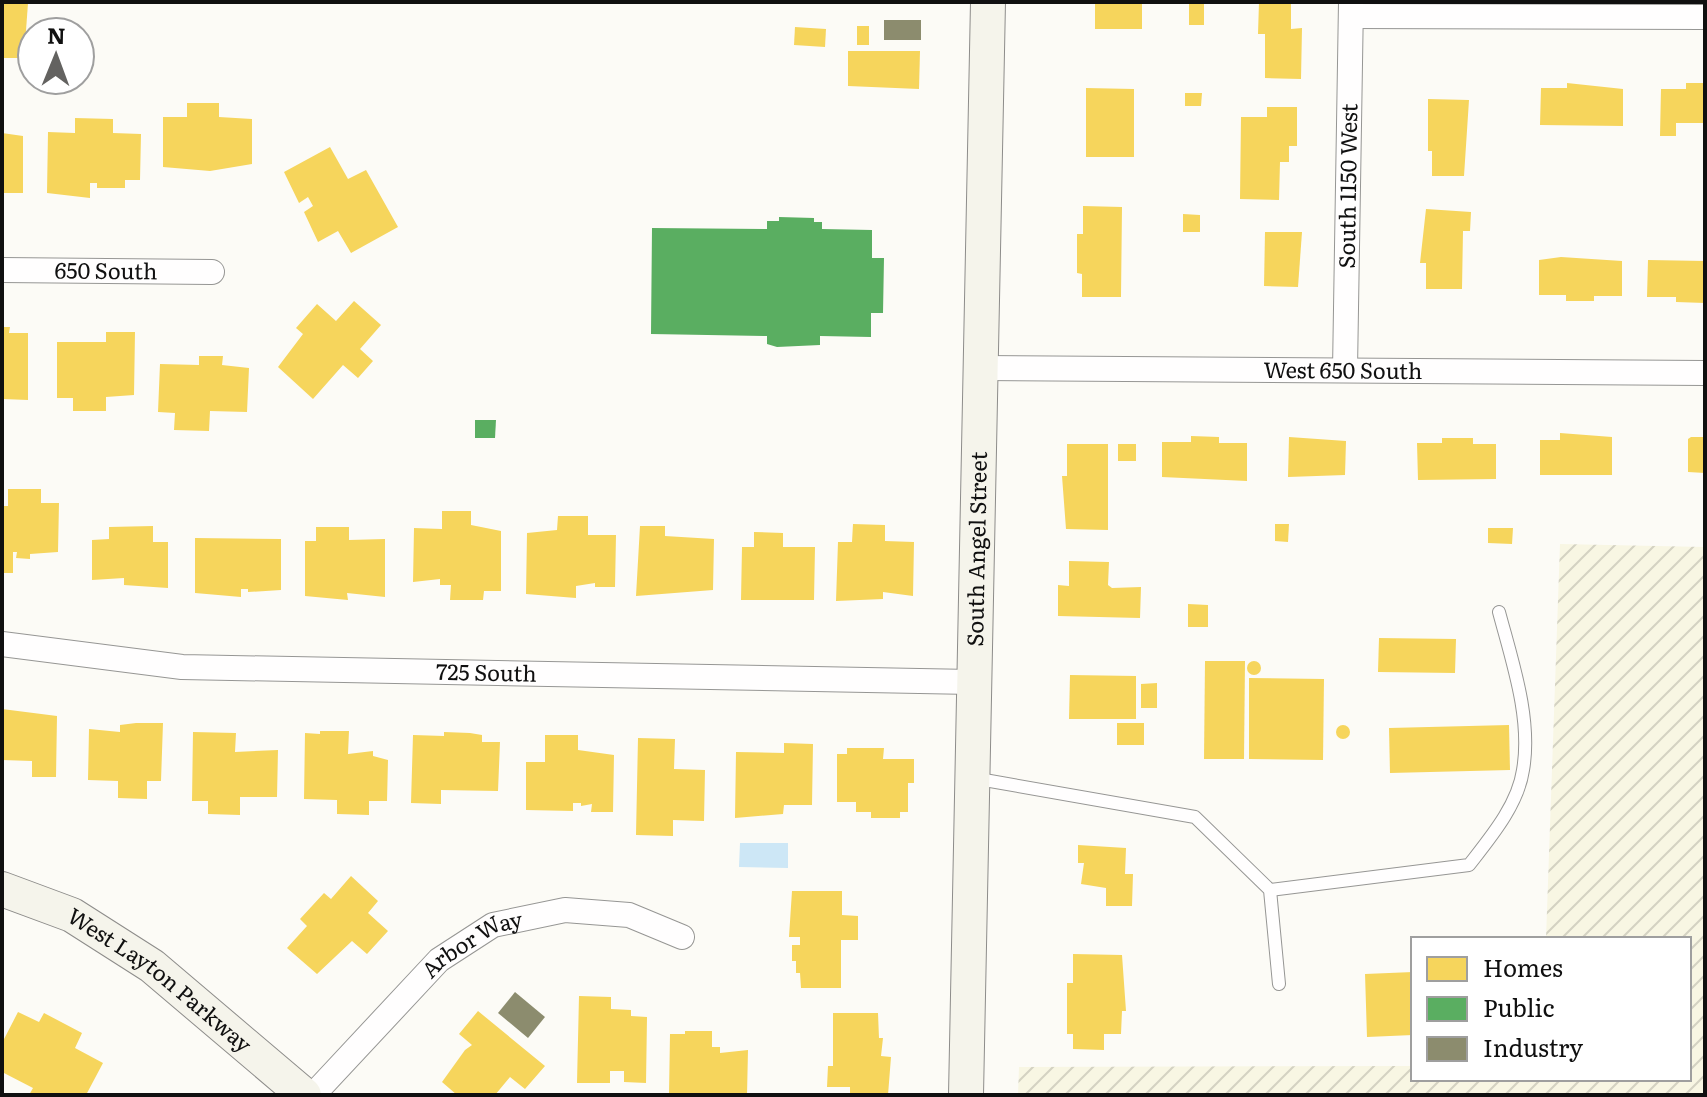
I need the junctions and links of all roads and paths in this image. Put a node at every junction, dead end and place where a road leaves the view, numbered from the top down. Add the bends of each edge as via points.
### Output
1 (988, 2) edge
2 (1351, 9) edge
3 (1705, 17) edge
4 (2, 270) edge
5 (212, 272) dead end
6 (981, 368) junction
7 (1345, 370) junction
8 (1705, 373) edge
9 (1499, 612) dead end
10 (2, 644) edge
11 (972, 682) junction
12 (970, 778) junction
13 (2, 889) edge
14 (1270, 890) junction
15 (682, 937) dead end
16 (1279, 984) dead end
17 (304, 1095) edge
18 (313, 1095) edge
19 (966, 1095) edge

1 - 6 main road, South Angel Street
2 - 3 street
2 - 7 street, South 1150 West
4 - 5 street, 650 South
6 - 7 street, West 650 South
6 - 11 main road, South Angel Street
7 - 8 street, West 650 South
9 - 14 lane via 1515,672 1525,739 1523,772 1498,828 1469,865
10 - 11 street, 725 South via 182,667
11 - 12 main road, South Angel Street
12 - 14 lane via 1195,817
12 - 19 main road, South Angel Street
13 - 17 main road, West Layton Parkway via 72,915 152,966
14 - 16 lane
15 - 18 street, Arbor Way via 629,915 565,910 493,925 439,960

